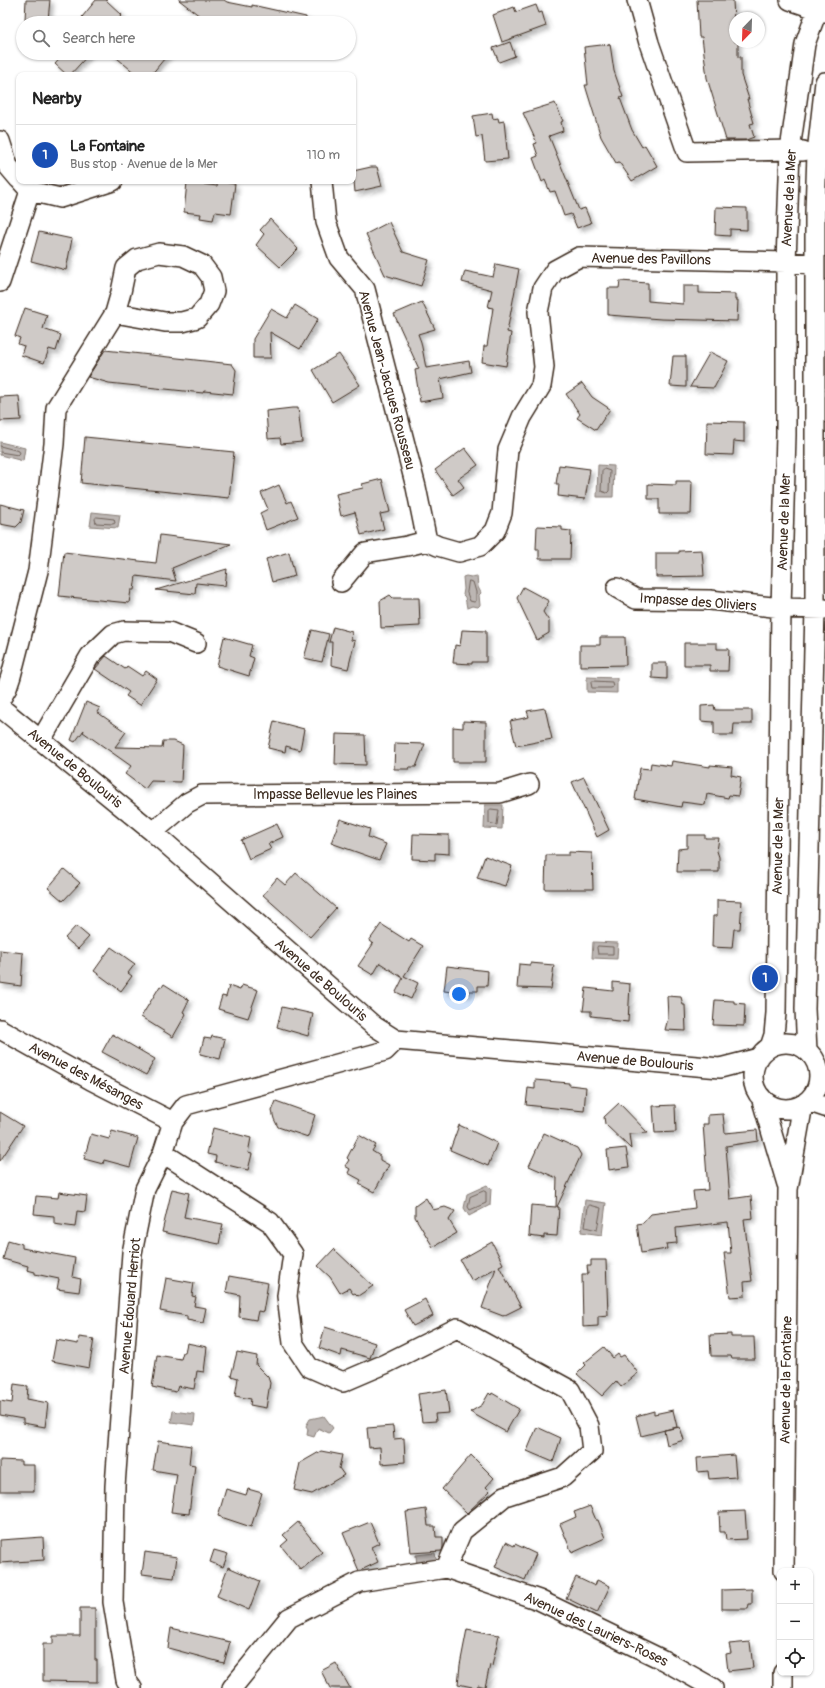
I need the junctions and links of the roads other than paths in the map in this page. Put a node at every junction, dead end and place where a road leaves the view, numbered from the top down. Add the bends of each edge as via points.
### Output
1 (637, 0) edge
2 (790, 0) edge
3 (821, 7) edge
4 (825, 82) edge
5 (0, 141) edge
6 (790, 150) junction
7 (817, 153) junction
8 (16, 176) edge
9 (23, 184) edge
10 (104, 184) edge
11 (322, 184) edge
12 (786, 262) junction
13 (814, 264) junction
14 (0, 282) edge
15 (115, 312) junction
16 (427, 541) junction
17 (341, 582) dead end
18 (617, 588) dead end
19 (781, 608) junction
20 (820, 609) edge
21 (196, 643) dead end
22 (0, 700) edge
23 (0, 707) edge
24 (41, 740) junction
25 (529, 784) dead end
26 (153, 832) junction
27 (2, 1035) edge
28 (396, 1040) junction
29 (807, 1051) junction
30 (765, 1052) junction
31 (720, 1068) junction
32 (822, 1080) edge
33 (758, 1091) junction
34 (805, 1103) junction
35 (825, 1106) edge
36 (173, 1122) junction
37 (164, 1153) junction
38 (788, 1189) junction
39 (446, 1568) junction
40 (784, 1568) edge
41 (783, 1676) edge
42 (132, 1688) edge
43 (232, 1688) edge
44 (713, 1688) edge
45 (783, 1688) edge

1 - 6 street via 648,43 687,152
2 - 3 street
3 - 6 street, Avenue de la Mer via 805,44
4 - 7 street, Avenue de la Mer
5 - 8 street via 8,166
6 - 7 street
6 - 12 street, Avenue de la Mer
7 - 13 street, Avenue de la Mer
9 - 10 street via 60,198
9 - 14 street
11 - 16 street, Avenue Jean-Jacques Rousseau via 326,222 339,258 364,289 414,480
12 - 13 street, Avenue des Pavillons
12 - 16 street, Avenue des Pavillons via 579,257 555,270 544,288 538,312 544,367 541,386 522,416 508,450 502,513 495,531 480,546 459,552
12 - 19 street, Avenue de la Mer via 786,435
13 - 20 street, Avenue de la Mer
15 - 15 street via 126,268 137,259 159,253 183,256 202,265 211,277 214,291 209,304 197,318 182,322 165,322
15 - 22 street via 56,408 38,571 11,676
16 - 17 street via 365,553
18 - 19 street, Impasse des Oliviers via 636,599 710,600
19 - 20 street, Impasse des Oliviers
19 - 30 street, Avenue de la Mer via 776,1012 774,1035
20 - 29 street, Avenue de la Mer via 805,1001
21 - 24 street via 169,632 124,631 113,634 90,656
23 - 24 street, Avenue de Boulouris
24 - 26 street, Avenue de Boulouris
25 - 26 street, Impasse Bellevue les Plaines via 500,793 202,795 187,803
26 - 28 street, Avenue de Boulouris via 374,1026
27 - 36 street, Avenue des Mésanges
28 - 31 street, Avenue de Boulouris
28 - 36 street, Avenue Édouard Herriot via 385,1051 186,1105
29 - 30 street via 789,1043 779,1044
29 - 32 street via 814,1058
30 - 31 street, Avenue de Boulouris
30 - 33 street via 754,1071
31 - 33 street, Avenue de Boulouris
32 - 34 street
33 - 34 street via 773,1106 796,1107
33 - 38 street, Avenue de la Fontaine
34 - 35 street
34 - 38 street, Avenue de la Fontaine
36 - 37 street, Avenue Édouard Herriot
37 - 39 street via 270,1222 293,1254 287,1296 293,1343 309,1367 343,1382 457,1328 570,1390 589,1426 592,1451 563,1477 505,1496 498,1501 462,1531
37 - 42 street, Avenue Édouard Herriot via 146,1189 132,1253 115,1486 113,1602 126,1680
38 - 40 street, Avenue de la Fontaine
39 - 43 street, Avenue des Lauriers-Roses via 359,1582 289,1618
39 - 44 street, Avenue des Lauriers-Roses via 540,1600 663,1660
41 - 45 street

